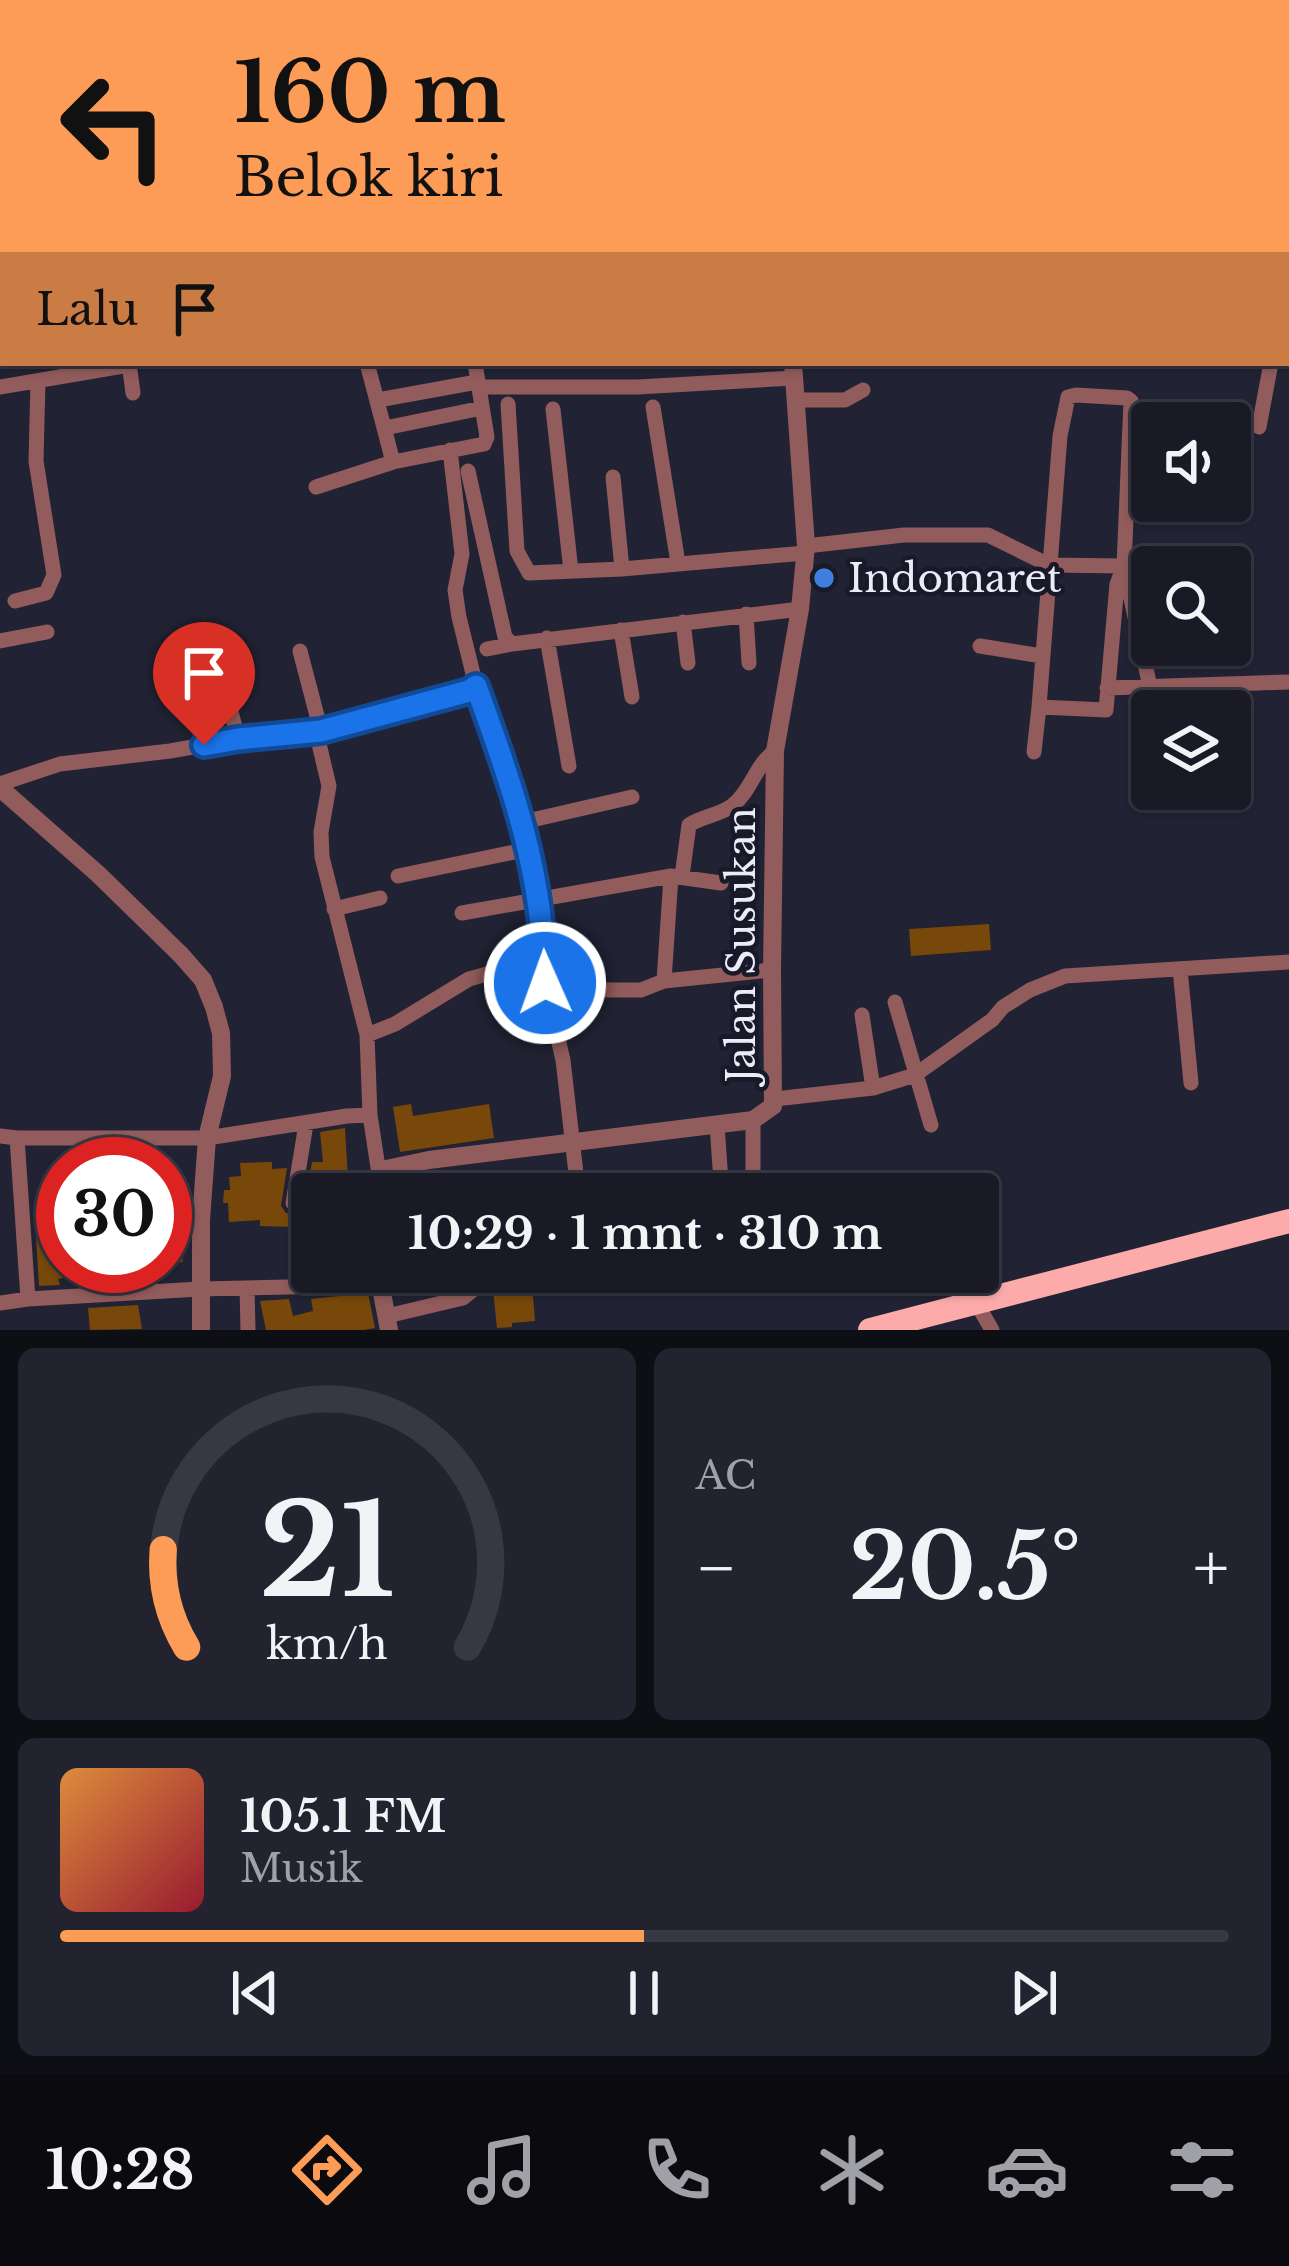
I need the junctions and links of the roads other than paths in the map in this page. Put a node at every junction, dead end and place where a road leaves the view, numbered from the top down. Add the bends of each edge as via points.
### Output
1 (129, 366) edge
2 (368, 366) edge
3 (475, 366) edge
4 (1270, 366) edge
5 (82, 369) edge
6 (794, 371) edge
7 (38, 381) junction
8 (477, 384) junction
9 (0, 387) edge
10 (863, 390) dead end
11 (133, 393) dead end
12 (378, 400) junction
13 (795, 400) junction
14 (508, 404) dead end
15 (653, 406) dead end
16 (482, 408) junction
17 (553, 410) dead end
18 (1259, 427) dead end
19 (385, 428) junction
20 (450, 450) junction
21 (392, 462) junction
22 (468, 471) dead end
23 (613, 477) dead end
24 (316, 487) dead end
25 (806, 549) junction
26 (678, 563) junction
27 (1049, 566) junction
28 (1124, 566) junction
29 (622, 569) junction
30 (571, 571) junction
31 (15, 601) dead end
32 (800, 609) junction
33 (746, 614) junction
34 (683, 622) junction
35 (621, 630) junction
36 (46, 632) dead end
37 (548, 638) junction
38 (0, 640) edge
39 (512, 644) junction
40 (980, 646) dead end
41 (488, 649) dead end
42 (300, 651) dead end
43 (217, 656) dead end
44 (1042, 656) junction
45 (688, 663) dead end
46 (749, 663) dead end
47 (1289, 682) edge
48 (476, 686) junction
49 (1150, 687) junction
50 (1107, 688) junction
51 (632, 697) dead end
52 (1039, 707) junction
53 (318, 731) junction
54 (238, 739) junction
55 (776, 752) junction
56 (1034, 752) dead end
57 (569, 766) dead end
58 (0, 786) edge
59 (632, 797) dead end
60 (523, 822) junction
61 (529, 849) junction
62 (398, 875) dead end
63 (676, 876) junction
64 (721, 883) dead end
65 (380, 898) dead end
66 (539, 899) junction
67 (334, 909) junction
68 (462, 913) dead end
69 (1289, 962) edge
70 (1180, 969) junction
71 (772, 970) junction
72 (664, 981) junction
73 (545, 983) junction
74 (895, 1002) dead end
75 (862, 1015) dead end
76 (367, 1035) junction
77 (915, 1075) junction
78 (1191, 1083) dead end
79 (873, 1088) junction
80 (775, 1099) junction
81 (370, 1115) junction
82 (753, 1120) junction
83 (307, 1124) junction
84 (717, 1125) junction
85 (931, 1125) dead end
86 (9, 1137) edge
87 (207, 1138) junction
88 (573, 1142) junction
89 (298, 1173) edge
90 (380, 1173) edge
91 (381, 1173) edge
92 (576, 1173) edge
93 (725, 1173) edge
94 (753, 1173) edge
95 (1289, 1221) edge
96 (291, 1287) edge
97 (247, 1288) junction
98 (200, 1289) junction
99 (382, 1293) edge
100 (469, 1293) edge
101 (975, 1293) edge
102 (28, 1299) junction
103 (0, 1303) edge
104 (977, 1304) junction
105 (388, 1323) edge
106 (201, 1330) edge
107 (248, 1330) edge
108 (870, 1330) edge
109 (992, 1330) edge

1 - 11 street
2 - 12 street
3 - 8 street
4 - 18 street
5 - 7 street
6 - 8 street via 638,387
6 - 13 street, Jalan Susukan
7 - 9 street
7 - 31 street via 36,461 54,575 46,593
8 - 12 street
8 - 16 street
10 - 13 street via 845,400
12 - 19 street
13 - 25 street, Jalan Susukan
14 - 30 street via 523,566 529,573
15 - 26 street
16 - 19 street
16 - 20 street via 486,441
17 - 30 street
19 - 21 street
20 - 21 street
20 - 48 street via 462,554 455,590
21 - 24 street
22 - 39 street
23 - 29 street
25 - 26 street
25 - 27 street via 904,535 988,535
25 - 32 street, Jalan Susukan
26 - 29 street
27 - 28 street
27 - 28 street via 1060,436 1068,398 1076,395 1131,401
27 - 44 street
28 - 49 street
28 - 50 street
29 - 30 street
32 - 33 street
32 - 55 street, Jalan Susukan
33 - 34 street
33 - 46 street
34 - 35 street
34 - 45 street
35 - 37 street
35 - 51 street
36 - 38 street
37 - 39 street
37 - 57 street
39 - 41 street
40 - 44 street
42 - 53 street
43 - 54 street
44 - 52 street
47 - 49 street
48 - 53 street
48 - 60 street
49 - 50 street
50 - 52 street via 1105,712
52 - 56 street
53 - 54 street
53 - 67 street via 329,786 322,857
54 - 58 street via 60,764
55 - 63 street via 731,807 689,825
55 - 71 street, Jalan Susukan
58 - 87 street via 203,980 223,1059
59 - 60 street
60 - 61 street
61 - 62 street
61 - 66 street
63 - 64 street
63 - 66 street
63 - 72 street
65 - 67 street
66 - 68 street
66 - 73 street
67 - 76 street
69 - 70 street
70 - 77 street via 1065,976 1030,991
70 - 78 street
71 - 72 street
71 - 80 street, Jalan Susukan
72 - 73 street via 641,990
73 - 76 street via 487,974
73 - 88 street
74 - 77 street
75 - 79 street
76 - 81 street
77 - 79 street
77 - 85 street
79 - 80 street
80 - 82 street, Jalan Susukan
81 - 83 street
81 - 90 street
82 - 84 street, Jalan Susukan
82 - 94 street
83 - 87 street
83 - 89 street
84 - 88 street, Jalan Susukan
84 - 93 street
86 - 87 street
86 - 102 street
87 - 98 street
88 - 91 street, Jalan Susukan
88 - 92 street
95 - 104 highway
96 - 97 street
97 - 98 street
97 - 107 street
98 - 102 street
98 - 106 street
99 - 105 street
100 - 105 street
101 - 104 street
102 - 103 street
104 - 108 highway
104 - 109 street

